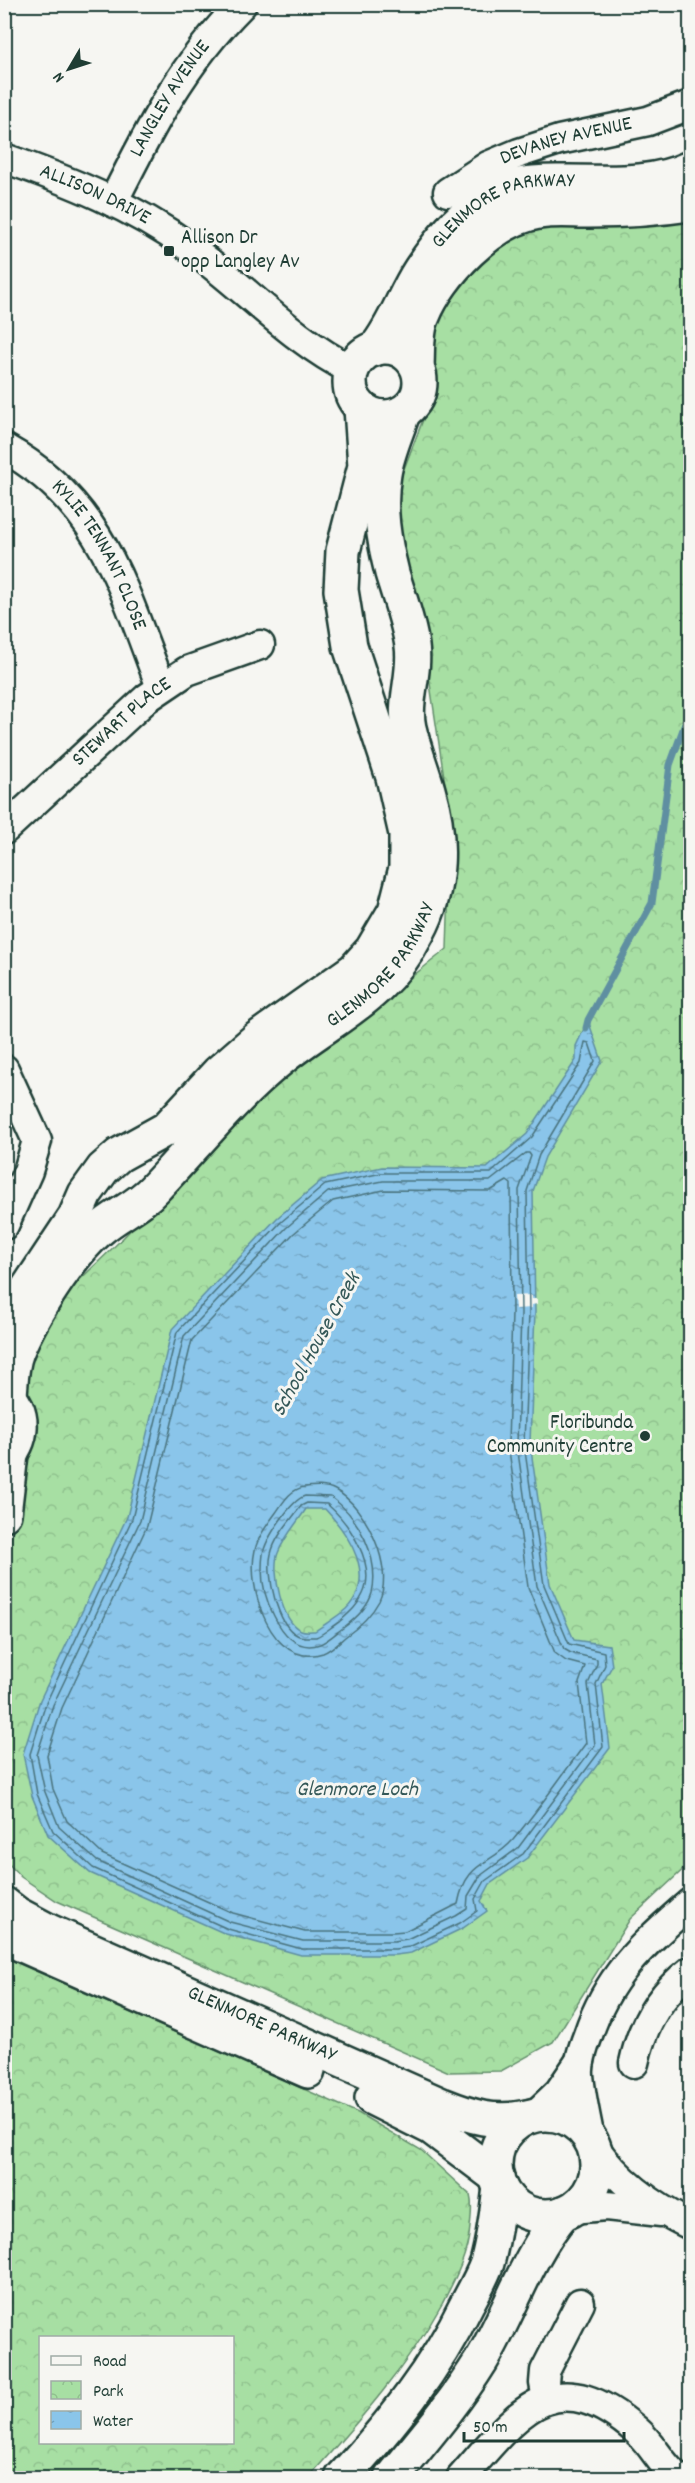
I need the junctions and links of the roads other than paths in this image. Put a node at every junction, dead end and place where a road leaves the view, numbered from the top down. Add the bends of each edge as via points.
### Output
1 (229, 10) edge
2 (690, 105) edge
3 (4, 159) edge
4 (690, 168) edge
5 (448, 192) dead end
6 (113, 202) junction
7 (690, 204) edge
8 (363, 359) junction
9 (417, 366) junction
10 (361, 408) junction
11 (403, 413) junction
12 (4, 448) edge
13 (260, 645) dead end
14 (161, 687) junction
15 (4, 830) edge
16 (4, 1069) edge
17 (4, 1225) edge
18 (4, 1324) edge
19 (7, 1395) edge
20 (8, 1457) edge
21 (4, 1514) edge
22 (690, 1903) edge
23 (4, 1904) edge
24 (4, 1937) edge
25 (690, 1971) edge
26 (180, 2002) junction
27 (580, 2061) junction
28 (634, 2063) dead end
29 (531, 2116) junction
30 (592, 2143) junction
31 (499, 2182) junction
32 (567, 2211) junction
33 (678, 2219) edge
34 (580, 2302) dead end
35 (546, 2399) junction
36 (342, 2478) edge
37 (392, 2478) edge
38 (461, 2478) edge
39 (678, 2478) edge

1 - 6 street, LANGLEY AVENUE via 170,94
2 - 5 street, DEVANEY AVENUE via 648,121 519,153 488,166
3 - 6 street, ALLISON DRIVE via 63,178
4 - 8 main road, GLENMORE PARKWAY via 625,183 543,182 496,193 447,236 420,270 394,321
6 - 8 street, ALLISON DRIVE via 187,245 323,356
7 - 9 main road, GLENMORE PARKWAY via 537,212 500,228 461,260 430,302 420,325
8 - 9 main road via 387,347 399,350
8 - 10 main road via 351,390
9 - 11 main road via 419,392
10 - 11 main road via 381,417
10 - 18 main road, GLENMORE PARKWAY via 365,466 343,551 341,590 350,646 393,777 406,834 406,868 395,911 376,944 354,970 258,1038 219,1072 175,1122 103,1169
11 - 19 main road, GLENMORE PARKWAY via 383,475 382,525 413,649 407,707 409,729 437,827 438,862 427,913 410,947 376,990 262,1075 144,1200 108,1223 82,1247 57,1281 17,1351
12 - 14 street, KYLIE TENNANT CLOSE via 62,489 92,527 113,563
13 - 14 street, STEWART PLACE via 198,666
14 - 15 street, STEWART PLACE
16 - 17 street via 38,1141
19 - 20 main road via 18,1410 21,1425 19,1441
20 - 21 main road
22 - 27 street via 643,1944 616,1976 596,2014
23 - 26 main road, GLENMORE PARKWAY
24 - 26 main road, GLENMORE PARKWAY
25 - 28 street via 651,2015
26 - 29 main road, GLENMORE PARKWAY via 470,2116 508,2121
26 - 31 main road, GLENMORE PARKWAY via 432,2128
27 - 29 street via 560,2092
27 - 30 street
29 - 30 main road via 551,2114 567,2118 580,2126
29 - 31 main road via 514,2125 498,2148 495,2163
30 - 32 main road via 597,2161 591,2189
30 - 33 street via 618,2178
31 - 32 main road via 508,2199 533,2214 549,2216
31 - 36 main road via 496,2224 486,2265 461,2316 420,2386
32 - 33 street via 606,2206
32 - 37 main road via 533,2255 481,2360 446,2412
34 - 35 street via 545,2371
35 - 38 street via 515,2418
35 - 39 street via 563,2396 596,2403 636,2430

